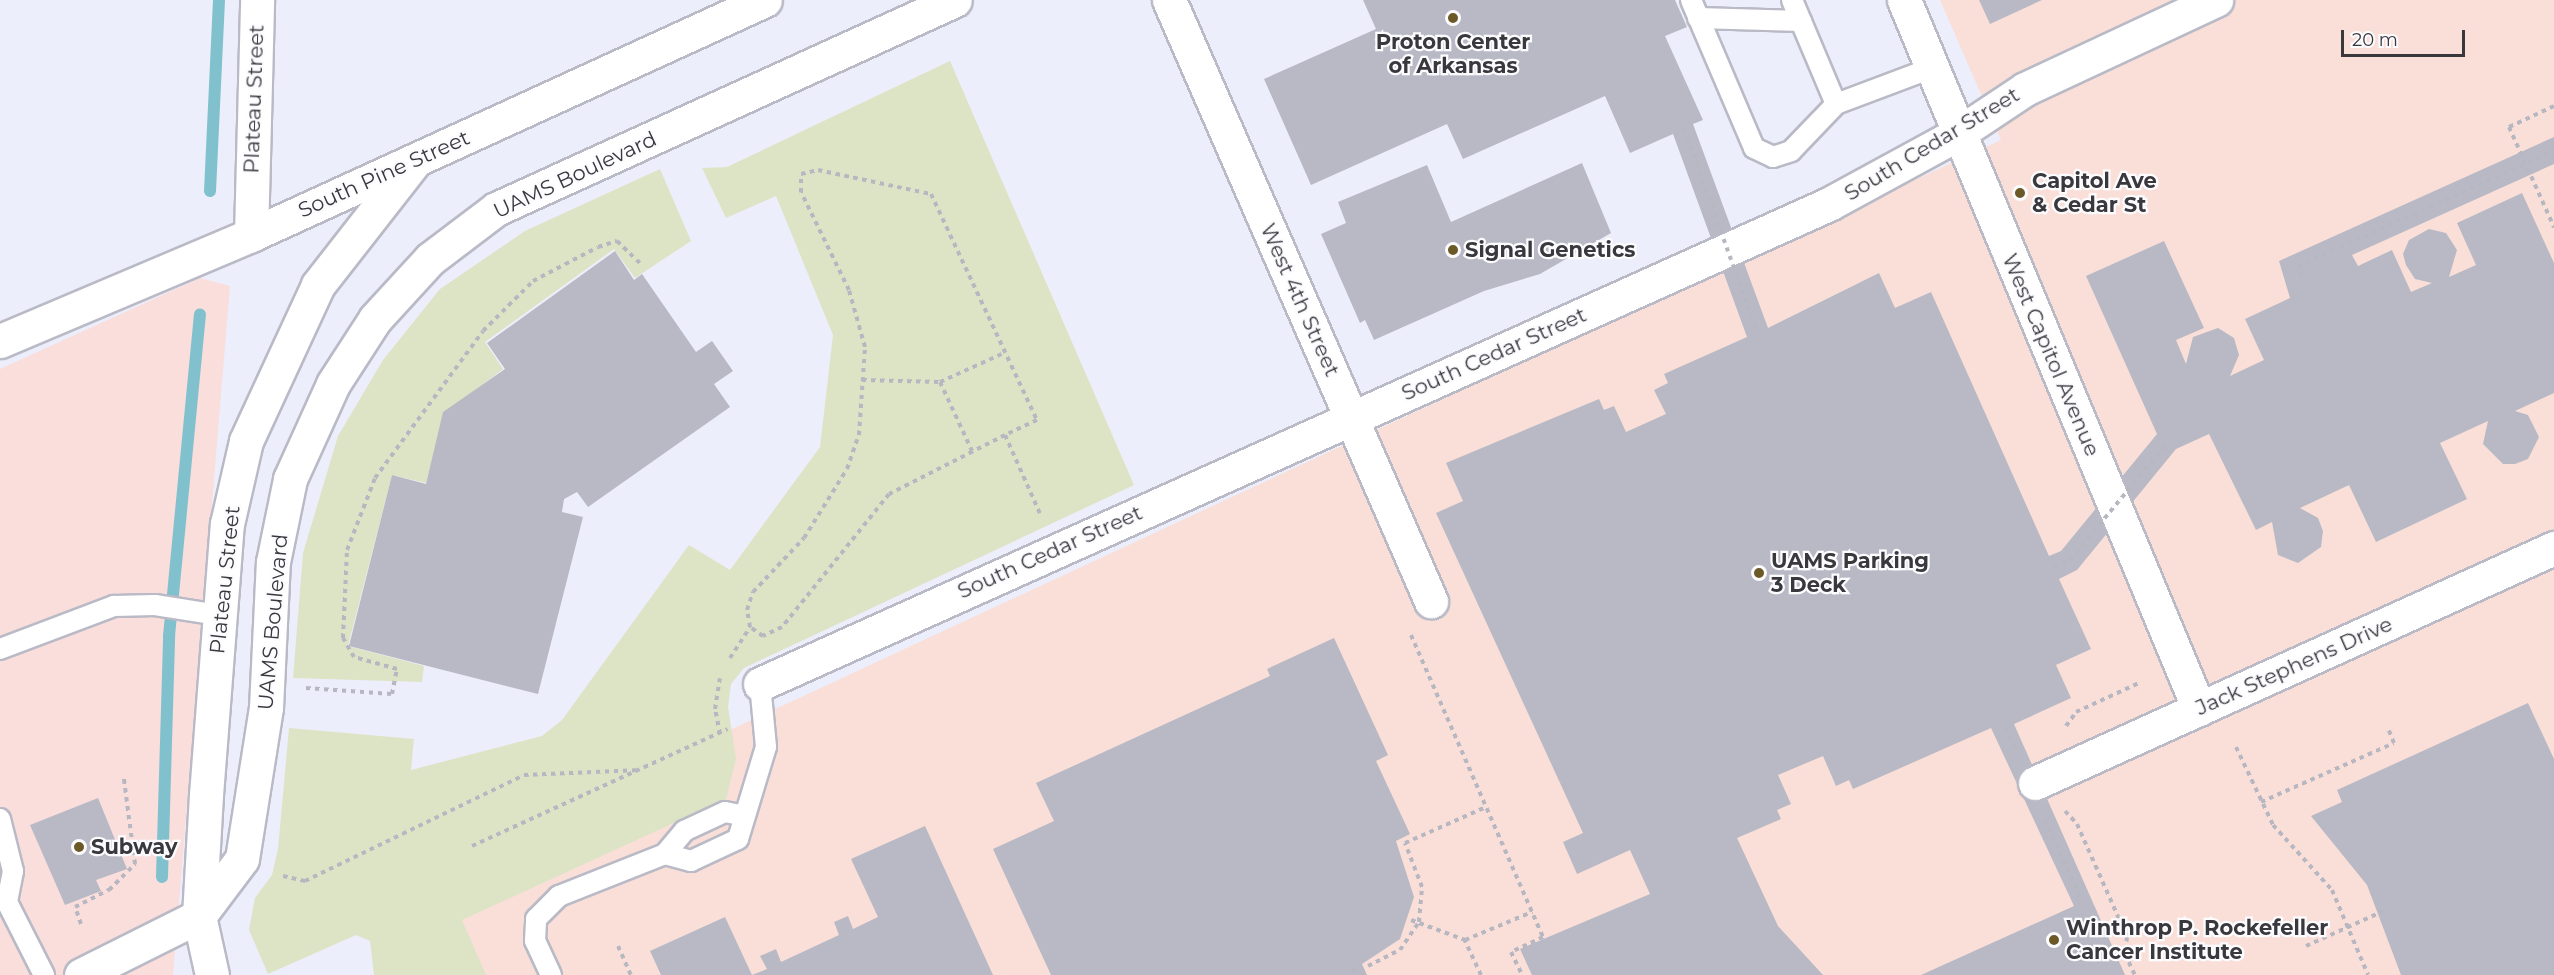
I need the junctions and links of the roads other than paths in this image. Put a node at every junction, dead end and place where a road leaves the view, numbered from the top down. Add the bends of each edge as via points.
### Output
1 (257, 0) edge
2 (765, 0) edge
3 (955, 0) edge
4 (1169, 0) edge
5 (1792, 0) edge
6 (1904, 0) edge
7 (2216, 0) edge
8 (1695, 9) edge
9 (1801, 21) junction
10 (1932, 68) junction
11 (1836, 104) junction
12 (1959, 133) junction
13 (415, 161) junction
14 (251, 235) junction
15 (0, 341) edge
16 (1351, 416) junction
17 (2554, 548) edge
18 (1431, 600) dead end
19 (205, 613) junction
20 (0, 649) edge
21 (760, 684) joint
22 (2199, 709) junction
23 (2035, 783) dead end
24 (746, 816) junction
25 (0, 819) edge
26 (665, 854) junction
27 (6, 862) edge
28 (3, 903) edge
29 (199, 915) junction
30 (44, 975) edge
31 (81, 975) edge
32 (212, 975) edge
33 (550, 975) edge

1 - 14 street, Plateau Street
2 - 13 street, South Pine Street
3 - 29 street, UAMS Boulevard via 496,209 430,259 375,319 333,384 290,479 273,562 266,708 242,860
4 - 16 street, West 4th Street
5 - 9 lane
6 - 10 street, West Capitol Avenue
7 - 12 street, South Cedar Street via 2025,89
8 - 9 lane
8 - 11 lane via 1754,148 1773,157 1791,151
9 - 11 lane
10 - 11 lane
10 - 12 street, West Capitol Avenue
12 - 16 street, South Cedar Street via 1829,204
12 - 22 street, West Capitol Avenue
13 - 14 street, South Pine Street
13 - 19 street, Plateau Street via 318,285 246,441
14 - 15 street, South Pine Street
16 - 18 street, West 4th Street
16 - 21 street, South Cedar Street
17 - 22 street, Jack Stephens Drive
19 - 20 lane via 156,605 114,606
19 - 29 street, Plateau Street
21 - 24 lane via 766,747
22 - 23 street, Jack Stephens Drive
24 - 26 lane via 725,812 684,831
24 - 26 lane via 738,838 691,861
25 - 27 lane
26 - 33 lane via 559,896 536,919 535,941
27 - 28 lane
28 - 30 lane
29 - 31 street
29 - 32 street, Plateau Street

